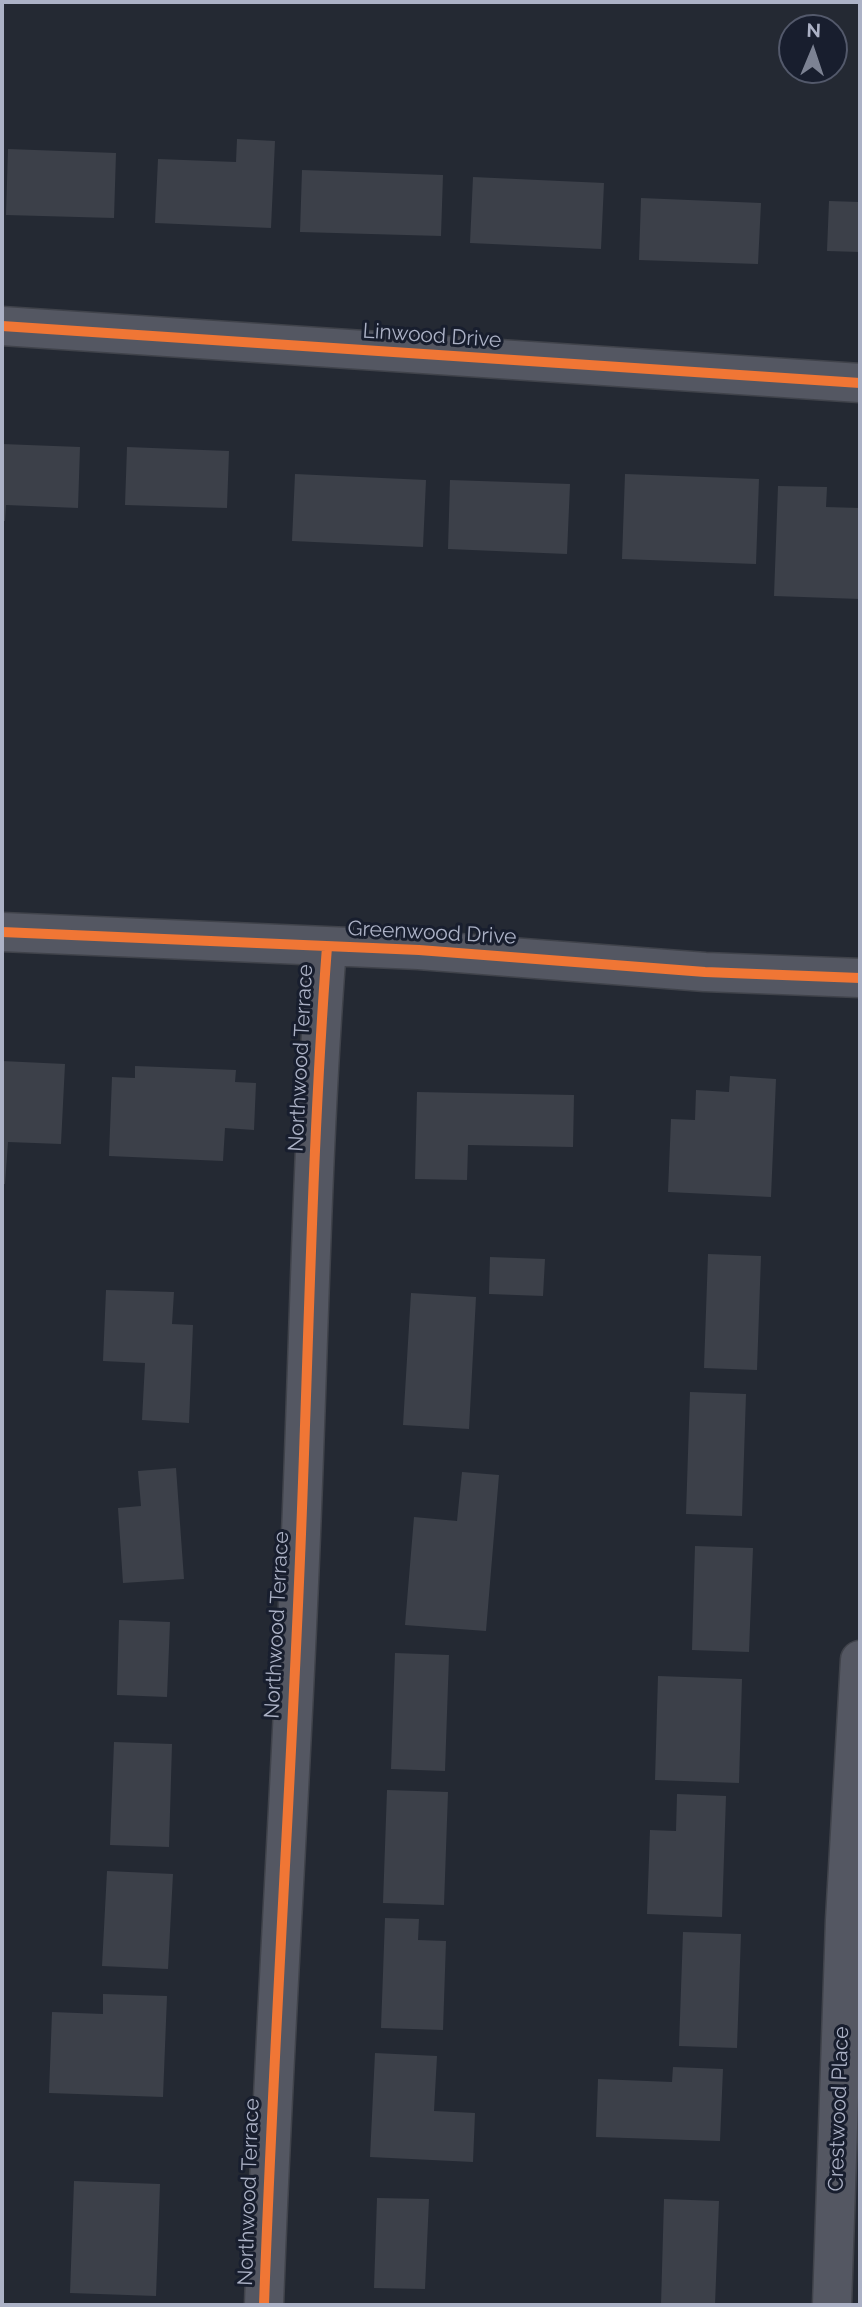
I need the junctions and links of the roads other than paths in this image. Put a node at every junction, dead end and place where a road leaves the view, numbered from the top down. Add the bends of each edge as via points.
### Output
1 (2, 326) edge
2 (860, 383) edge
3 (2, 932) edge
4 (327, 947) junction
5 (860, 978) edge
6 (860, 1660) edge
7 (264, 2305) edge
8 (832, 2305) edge

1 - 2 street, Linwood Drive
3 - 4 street, Greenwood Drive
4 - 5 street, Greenwood Drive
4 - 7 street, Northwood Terrace via 317,1075 301,1537
6 - 8 street, Crestwood Place via 845,1920

